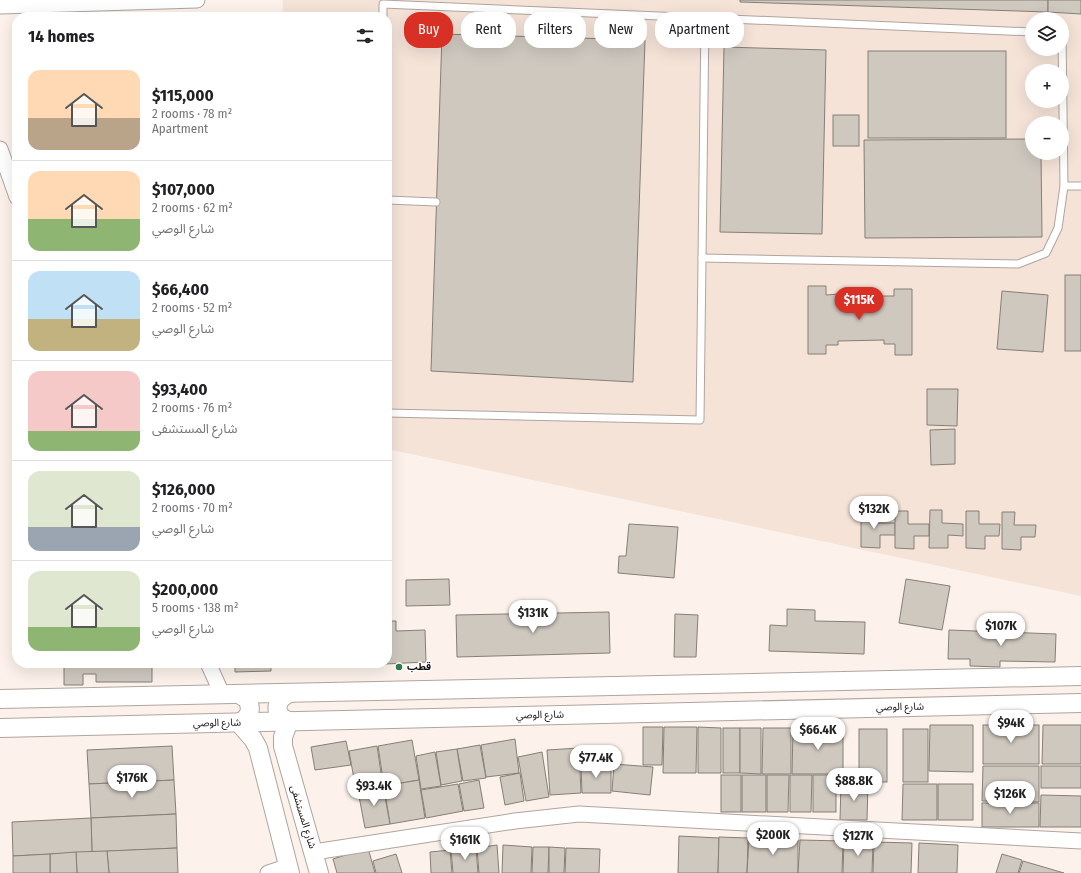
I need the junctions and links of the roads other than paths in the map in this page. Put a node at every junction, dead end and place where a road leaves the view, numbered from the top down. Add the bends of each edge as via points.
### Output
1 (197, 0) edge
2 (0, 6) edge
3 (383, 12) edge
4 (655, 16) edge
5 (744, 20) edge
6 (1025, 32) edge
7 (705, 48) edge
8 (1062, 56) edge
9 (0, 149) edge
10 (12, 180) edge
11 (1064, 186) junction
12 (1081, 186) edge
13 (392, 200) edge
14 (436, 202) dead end
15 (702, 258) junction
16 (392, 413) edge
17 (212, 668) edge
18 (1081, 676) edge
19 (290, 693) junction
20 (231, 694) junction
21 (0, 699) edge
22 (1081, 703) edge
23 (278, 707) junction
24 (250, 709) junction
25 (288, 721) junction
26 (267, 722) junction
27 (239, 723) junction
28 (0, 728) edge
29 (287, 761) junction
30 (263, 768) junction
31 (1081, 841) edge
32 (314, 852) junction
33 (289, 869) edge
34 (268, 873) edge
35 (320, 873) edge

1 - 2 street
3 - 4 lane via 383,4
5 - 6 lane
7 - 15 lane
8 - 11 lane
9 - 10 street
11 - 12 lane
11 - 15 lane via 1058,228 1046,253 1018,264
13 - 14 lane
15 - 16 lane via 700,420
17 - 20 street
18 - 19 street
19 - 20 street
19 - 23 street via 282,698
20 - 21 street
20 - 24 street via 248,699
22 - 25 street, شارع الوصي
23 - 25 street via 280,716
23 - 26 street
24 - 26 street
24 - 27 street via 247,718
25 - 26 street, شارع الوصي
25 - 29 street via 283,737
26 - 27 street, شارع الوصي
26 - 29 street via 278,737
26 - 30 street via 262,742
27 - 28 street, شارع الوصي
27 - 30 street via 258,748
29 - 30 street via 283,757 272,755 266,758
29 - 32 street, شارع المستشفى
30 - 33 street
31 - 32 street via 579,814 515,821
32 - 35 street, شارع المستشفى
33 - 34 street

